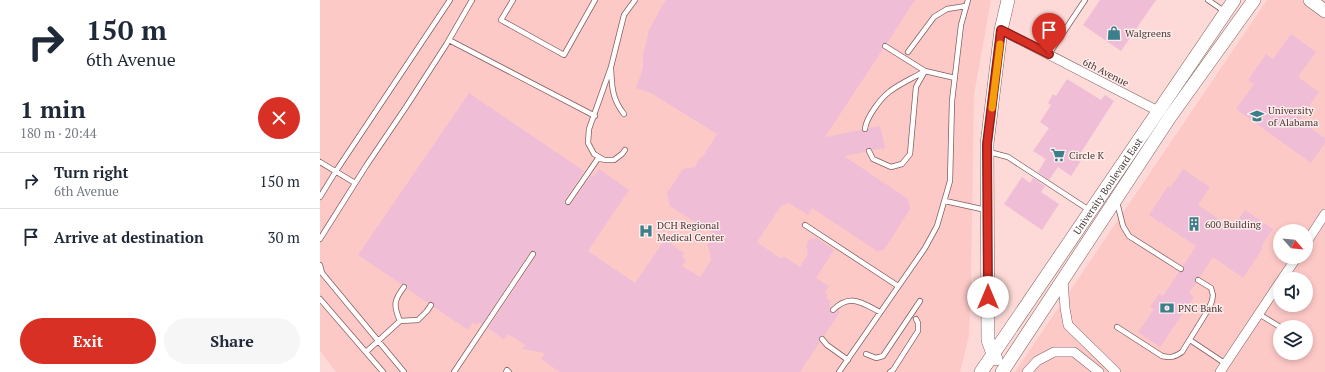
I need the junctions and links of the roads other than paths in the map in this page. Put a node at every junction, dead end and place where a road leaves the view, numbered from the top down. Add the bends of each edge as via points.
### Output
1 (450, 0) edge
2 (472, 0) edge
3 (512, 0) edge
4 (595, 0) edge
5 (635, 0) edge
6 (968, 0) edge
7 (1008, 0) edge
8 (1085, 0) edge
9 (1208, 0) edge
10 (1234, 0) edge
11 (1254, 0) edge
12 (1310, 0) edge
13 (966, 6) junction
14 (1325, 11) edge
15 (1226, 12) junction
16 (1001, 30) junction
17 (449, 40) junction
18 (885, 46) dead end
19 (908, 52) dead end
20 (1049, 54) junction
21 (611, 67) junction
22 (925, 71) junction
23 (955, 78) junction
24 (1158, 111) junction
25 (624, 114) dead end
26 (594, 116) junction
27 (865, 129) dead end
28 (625, 150) dead end
29 (869, 151) dead end
30 (987, 152) junction
31 (599, 157) junction
32 (320, 162) edge
33 (336, 172) junction
34 (355, 183) junction
35 (320, 197) edge
36 (1117, 199) junction
37 (945, 201) junction
38 (568, 202) dead end
39 (987, 210) junction
40 (1090, 210) junction
41 (1325, 214) edge
42 (805, 225) dead end
43 (1313, 232) edge
44 (320, 239) edge
45 (533, 254) dead end
46 (320, 265) edge
47 (1181, 269) dead end
48 (1063, 279) junction
49 (1198, 280) dead end
50 (898, 286) junction
51 (404, 287) dead end
52 (1273, 293) edge
53 (320, 299) edge
54 (920, 301) dead end
55 (431, 305) dead end
56 (833, 310) dead end
57 (880, 312) junction
58 (1259, 314) junction
59 (916, 318) dead end
60 (400, 321) junction
61 (1273, 323) edge
62 (1117, 327) dead end
63 (822, 339) dead end
64 (1190, 340) junction
65 (379, 342) junction
66 (366, 352) junction
67 (866, 354) dead end
68 (993, 354) junction
69 (848, 360) junction
70 (1226, 364) junction
71 (1004, 371) edge
72 (383, 372) edge
73 (404, 372) edge
74 (454, 372) edge
75 (506, 372) edge
76 (509, 372) edge
77 (839, 372) edge
78 (890, 372) edge
79 (981, 372) edge
80 (1027, 372) edge
81 (1099, 372) edge
82 (1116, 372) edge
83 (1220, 372) edge

1 - 33 lane
2 - 17 lane
3 - 4 lane via 502,20 564,55
5 - 21 lane via 624,15
6 - 13 lane
7 - 16 main road
8 - 20 lane
9 - 15 lane
10 - 15 main road, University Boulevard East
11 - 36 main road, University Boulevard East via 1170,117
12 - 14 main road
13 - 19 lane via 947,9 934,17
13 - 23 lane via 961,25
15 - 24 main road, University Boulevard East
16 - 20 street, 6th Avenue
16 - 30 main road
17 - 26 lane
17 - 34 lane
18 - 22 lane
20 - 24 street, 6th Avenue
21 - 25 lane via 613,93
21 - 26 lane
22 - 23 lane
22 - 27 lane via 888,93 872,112
22 - 29 lane via 916,87 910,154 902,164 891,167 873,159
23 - 37 lane via 950,181
24 - 40 main road, University Boulevard East
26 - 31 lane via 588,143 594,154
28 - 31 lane via 614,160
30 - 39 main road
30 - 40 lane via 1008,157
31 - 38 lane
32 - 33 lane
33 - 34 lane
33 - 35 lane
34 - 44 lane
36 - 47 lane via 1122,226 1129,236
36 - 48 main road, University Boulevard East
37 - 39 lane
37 - 50 lane via 937,226 925,248
39 - 68 main road via 988,340
40 - 68 main road, University Boulevard East
41 - 43 street
42 - 50 lane
45 - 74 lane
46 - 65 lane via 322,272
48 - 71 main road, University Boulevard East
48 - 82 street via 1068,325
49 - 64 lane via 1211,288 1213,295
50 - 57 lane
51 - 60 lane via 396,300 395,310
52 - 58 street
53 - 66 lane
54 - 67 lane via 883,356 876,358
55 - 60 lane via 418,320
56 - 57 lane via 845,301 853,300
57 - 69 lane
58 - 61 lane
58 - 70 street
59 - 78 lane via 918,331
60 - 65 lane
62 - 64 lane via 1169,358 1182,352
63 - 69 lane
64 - 70 lane
65 - 66 lane
65 - 73 lane
66 - 72 lane
68 - 71 main road
68 - 79 main road, University Boulevard East
69 - 77 lane
70 - 83 street
75 - 76 lane
80 - 81 street via 1037,361 1054,352 1074,352

